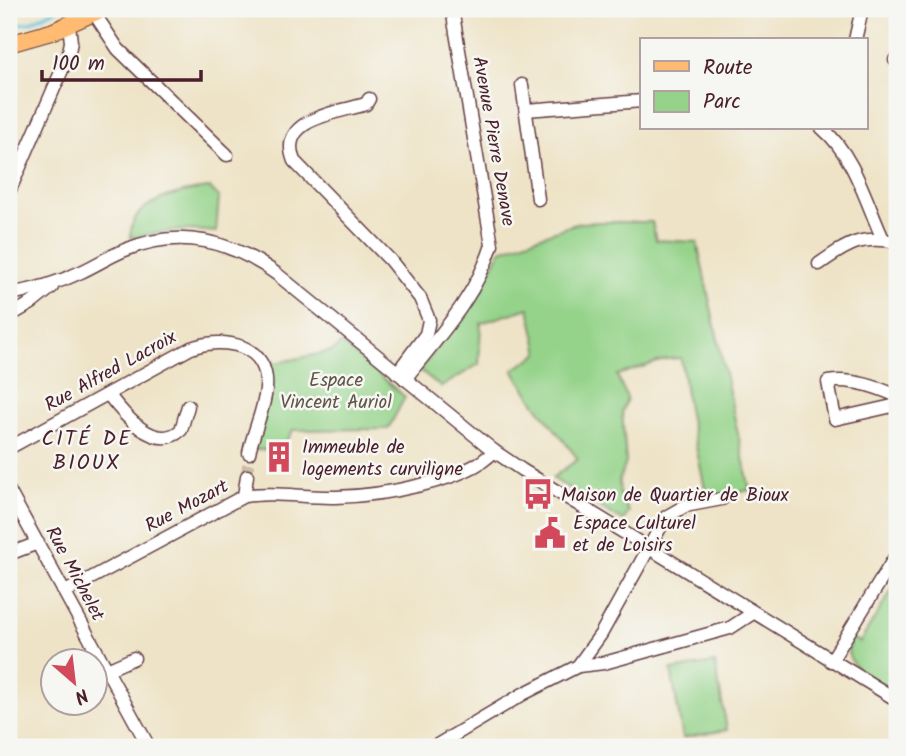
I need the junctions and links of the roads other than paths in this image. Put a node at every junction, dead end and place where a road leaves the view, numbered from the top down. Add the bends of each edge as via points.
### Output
1 (452, 9) edge
2 (862, 9) edge
3 (99, 11) edge
4 (69, 25) junction
5 (855, 38) edge
6 (9, 44) edge
7 (522, 85) dead end
8 (369, 99) dead end
9 (640, 101) edge
10 (526, 110) junction
11 (824, 130) edge
12 (227, 155) dead end
13 (9, 192) edge
14 (538, 199) dead end
15 (883, 239) junction
16 (897, 242) edge
17 (819, 264) dead end
18 (59, 281) junction
19 (9, 296) edge
20 (9, 316) edge
21 (401, 376) junction
22 (108, 394) junction
23 (897, 397) edge
24 (897, 405) edge
25 (188, 406) dead end
26 (9, 448) edge
27 (494, 452) junction
28 (249, 453) tunnel mouth
29 (247, 476) tunnel mouth
30 (9, 491) edge
31 (244, 496) junction
32 (722, 499) dead end
33 (38, 543) junction
34 (648, 547) junction
35 (9, 554) edge
36 (897, 554) edge
37 (65, 592) junction
38 (753, 613) junction
39 (95, 648) edge
40 (134, 658) dead end
41 (831, 661) junction
42 (578, 666) junction
43 (108, 670) edge
44 (108, 672) edge
45 (897, 700) edge
46 (149, 747) edge
47 (434, 747) edge

1 - 21 street, Avenue Pierre Denave via 492,245 466,302
2 - 5 street
3 - 4 main road
3 - 12 street via 118,49
4 - 6 main road
4 - 13 street via 68,56
7 - 10 street
8 - 21 street via 366,104 303,125 292,136 289,149 294,161 390,260 420,298 429,320 426,334
9 - 10 street
10 - 14 street
11 - 15 street via 848,158
15 - 16 street
15 - 17 street via 851,243
18 - 19 street
18 - 20 street
18 - 21 street via 146,243 183,238 214,242 257,259
19 - 20 street
21 - 27 street
22 - 25 street via 155,437 166,438 181,430
22 - 26 street, Rue Alfred Lacroix
22 - 28 street, Rue Alfred Lacroix via 198,345 220,341 242,346 258,361 266,383
23 - 24 street via 880,388 828,382 835,419
27 - 31 street, Rue Mozart via 466,470 380,494
27 - 34 street
29 - 31 street
30 - 33 street, Rue Michelet
31 - 37 street, Rue Mozart
32 - 34 street via 685,506 666,517
33 - 35 street
33 - 37 street, Rue Michelet
34 - 38 street
34 - 42 street via 601,634
36 - 41 street
37 - 39 street, Rue Michelet
38 - 41 street
38 - 42 street via 730,628
40 - 43 street
41 - 45 street
42 - 47 street
44 - 46 street, Rue Michelet

